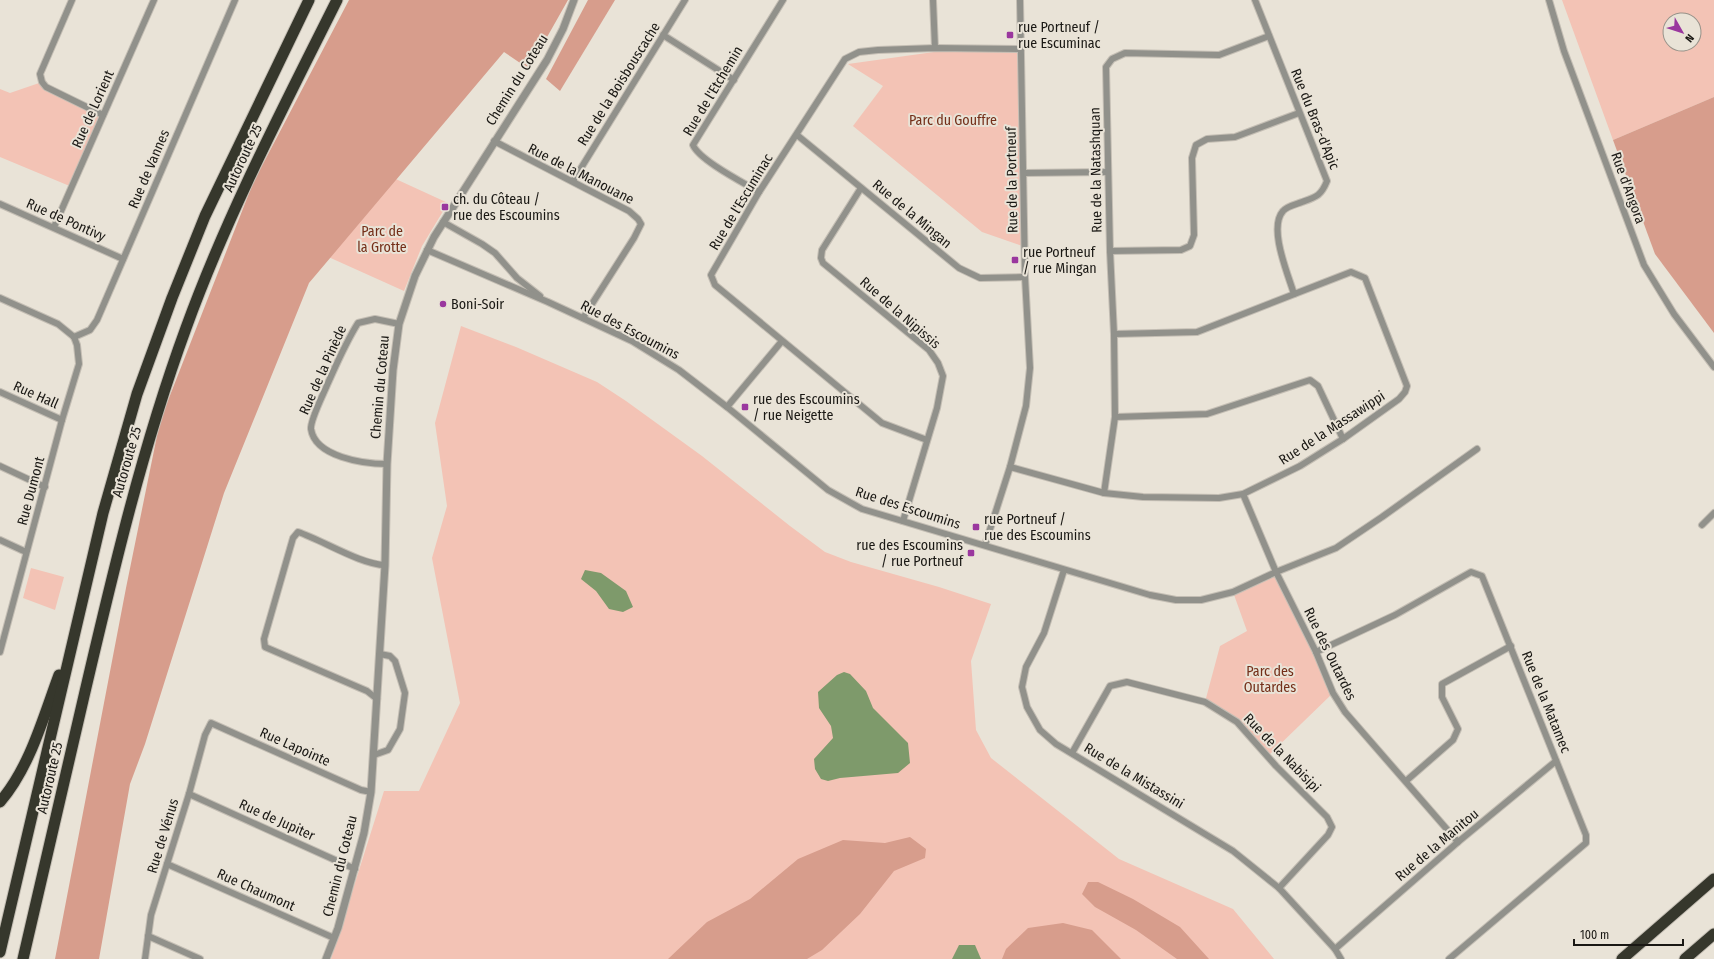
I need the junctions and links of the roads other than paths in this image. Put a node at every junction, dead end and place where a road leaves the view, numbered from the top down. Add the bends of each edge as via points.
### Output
1 (72, 0) edge
2 (154, 0) edge
3 (235, 0) edge
4 (310, 0) edge
5 (337, 0) edge
6 (574, 0) edge
7 (685, 0) edge
8 (783, 0) edge
9 (933, 0) edge
10 (1020, 0) edge
11 (1255, 0) edge
12 (1550, 1) edge
13 (663, 35) junction
14 (1269, 36) junction
15 (935, 48) junction
16 (1021, 49) junction
17 (734, 80) junction
18 (1299, 113) junction
19 (103, 116) junction
20 (797, 135) junction
21 (494, 142) junction
22 (1108, 172) junction
23 (1024, 173) junction
24 (573, 181) junction
25 (861, 188) junction
26 (759, 192) junction
27 (0, 204) edge
28 (442, 222) junction
29 (54, 227) junction
30 (427, 250) junction
31 (1110, 251) junction
32 (123, 259) junction
33 (1025, 277) junction
34 (1294, 294) junction
35 (0, 298) edge
36 (548, 302) junction
37 (583, 318) junction
38 (399, 324) junction
39 (1114, 334) junction
40 (74, 337) junction
41 (782, 341) junction
42 (1714, 367) edge
43 (0, 392) edge
44 (727, 407) junction
45 (1115, 417) junction
46 (62, 420) junction
47 (1343, 439) junction
48 (927, 440) junction
49 (1477, 449) dead end
50 (387, 464) junction
51 (0, 466) edge
52 (1010, 467) junction
53 (45, 487) junction
54 (1104, 492) junction
55 (1243, 494) junction
56 (1714, 512) edge
57 (903, 521) junction
58 (1703, 523) dead end
59 (0, 540) edge
60 (985, 545) junction
61 (26, 552) junction
62 (385, 565) junction
63 (1064, 570) junction
64 (1276, 572) junction
65 (0, 627) edge
66 (6, 630) junction
67 (76, 630) junction
68 (1511, 646) junction
69 (0, 652) edge
70 (1316, 652) junction
71 (380, 654) junction
72 (377, 699) junction
73 (211, 723) joint
74 (1072, 753) junction
75 (374, 755) junction
76 (1556, 761) junction
77 (1406, 781) junction
78 (371, 792) junction
79 (189, 794) junction
80 (0, 802) edge
81 (1458, 842) junction
82 (167, 864) junction
83 (354, 869) junction
84 (1714, 879) edge
85 (1279, 888) junction
86 (1714, 934) edge
87 (148, 936) junction
88 (334, 938) junction
89 (1335, 949) junction
90 (0, 952) edge
91 (24, 958) edge
92 (145, 959) edge
93 (200, 959) edge
94 (326, 959) edge
95 (1341, 959) edge
96 (1449, 959) edge
97 (1622, 959) edge
98 (1685, 959) edge

1 - 19 street via 40,74 42,82 46,87
2 - 19 street, Rue de Lorient
3 - 32 street, Rue de Vannes
4 - 67 highway, Autoroute 25 via 208,210 162,323 117,462
5 - 91 highway, Autoroute 25 via 226,228 164,391 140,468 118,553
6 - 21 street, Chemin du Coteau via 549,56
7 - 13 street, Rue de la Boisbouscache
8 - 17 street, Rue de l'Etchemin
9 - 15 street
10 - 16 street, Rue de la Portneuf
11 - 14 street, Rue du Bras-d'Apic
12 - 42 street, Rue d'Angora via 1564,51 1644,265 1674,314
13 - 17 street
13 - 24 street, Rue de la Boisbouscache
14 - 18 street, Rue du Bras-d'Apic
14 - 22 street, Rue de la Natashquan via 1219,55 1125,53 1112,59 1106,67
15 - 16 street, Rue de l'Escuminac
15 - 20 street, Rue de l'Escuminac via 859,52 845,59
16 - 23 street, Rue de la Portneuf
17 - 26 street, Rue de l'Etchemin via 693,145 704,157
18 - 31 street via 1235,137 1207,139 1196,144 1192,158 1194,235 1190,246 1181,250
18 - 34 street, Rue du Bras-d'Apic via 1327,181 1318,196 1284,209 1279,216 1277,224 1280,247
19 - 29 street, Rue de Lorient
20 - 25 street, Rue de la Mingan
20 - 26 street, Rue de l'Escuminac
21 - 24 street, Rue de la Manouane
21 - 28 street, Chemin du Coteau
22 - 23 street
22 - 31 street, Rue de la Natashquan
23 - 33 street, Rue de la Portneuf
24 - 37 street, Rue de la Manouane via 629,211 641,224
25 - 33 street, Rue de la Mingan via 959,268 980,278
25 - 48 street, Rue de la Nipissis via 822,250 821,258 823,263 929,350 938,363 943,376
26 - 41 street, Rue de l'Escuminac via 711,275 715,285
27 - 29 street, Rue de Pontivy
28 - 30 street, Chemin du Coteau
28 - 36 street, Rue des Escoumins via 495,253 517,278
29 - 32 street, Rue de Pontivy
30 - 36 street, Rue des Escoumins
30 - 38 street, Chemin du Coteau
31 - 39 street, Rue de la Natashquan
32 - 40 street, Rue de Vannes via 97,320 90,330
33 - 52 street, Rue de la Portneuf via 1030,368 1026,406
34 - 39 street, Rue de la Massawippi via 1197,332
34 - 47 street, Rue de la Massawippi via 1351,272 1365,278 1406,386 1399,399
35 - 40 street via 58,324
36 - 37 street, Rue des Escoumins
37 - 44 street, Rue des Escoumins via 632,342 679,370
38 - 50 street, Chemin du Coteau via 392,370
38 - 50 street, Rue de la Pinède via 375,319 358,323 347,340 319,403 311,429 318,444 335,455
39 - 45 street, Rue de la Natashquan
40 - 46 street, Rue Dumont via 78,345 79,364
41 - 44 street
41 - 48 street, Rue de l'Escuminac via 882,423
43 - 46 street, Rue Hall
44 - 57 street, Rue des Escoumins via 828,490 862,509
45 - 47 street via 1207,414 1310,380 1318,386
45 - 54 street, Rue de la Natashquan
46 - 53 street, Rue Dumont
47 - 55 street, Rue de la Massawippi via 1300,466
48 - 57 street, Rue de la Nipissis
49 - 64 street, Rue des Escoumins via 1336,548
50 - 62 street, Chemin du Coteau
51 - 53 street
52 - 54 street, Rue de la Massawippi
52 - 60 street, Rue de la Portneuf
53 - 61 street, Rue Dumont
54 - 55 street, Rue de la Massawippi via 1158,498 1219,498
55 - 64 street, Rue des Outardes
56 - 58 street
57 - 60 street, Rue des Escoumins
59 - 61 street
60 - 63 street, Rue des Escoumins
61 - 66 street, Rue Dumont
62 - 71 street, Chemin du Coteau
62 - 72 street via 374,564 298,532 293,538 264,639 265,647 367,691
63 - 64 street, Rue des Escoumins via 1176,600 1201,600 1233,592
63 - 74 street, Rue de la Mistassini via 1044,633 1026,667 1022,687 1027,707 1040,730 1056,744
64 - 70 street, Rue des Outardes
65 - 66 street
66 - 69 street, Rue Dumont
67 - 80 highway via 31,748 14,784
67 - 90 highway, Autoroute 25
68 - 70 street, Rue de la Matamec via 1482,576 1471,572 1395,615
68 - 76 street, Rue de la Matamec
68 - 77 street via 1442,684 1442,697 1458,729 1453,740
70 - 77 street, Rue des Outardes via 1333,693 1345,712
71 - 72 street, Chemin du Coteau
71 - 75 street via 390,656 394,661 405,693 400,729 388,750
72 - 75 street, Chemin du Coteau
73 - 78 street, Rue Lapointe via 361,790
73 - 79 street, Rue de Vénus via 205,735
74 - 85 street, Rue de la Mistassini via 1233,852
74 - 85 street, Rue de la Nabisipi via 1110,686 1127,682 1205,702 1237,722 1327,817 1332,827 1328,835
75 - 78 street, Chemin du Coteau
76 - 81 street, Rue de la Manitou
76 - 96 street, Rue de la Matamec via 1586,835 1586,842
77 - 81 street, Rue des Outardes
78 - 83 street, Chemin du Coteau via 364,833
79 - 82 street, Rue de Vénus
79 - 83 street, Rue de Jupiter
81 - 89 street, Rue de la Manitou
82 - 87 street, Rue de Vénus via 151,915
82 - 88 street, Rue Chaumont
83 - 88 street, Chemin du Coteau
84 - 97 highway
85 - 89 street, Rue de la Mistassini
86 - 98 highway
87 - 92 street, Rue de Vénus
87 - 93 street
88 - 94 street, Chemin du Coteau
89 - 95 street, Rue de la Mistassini

